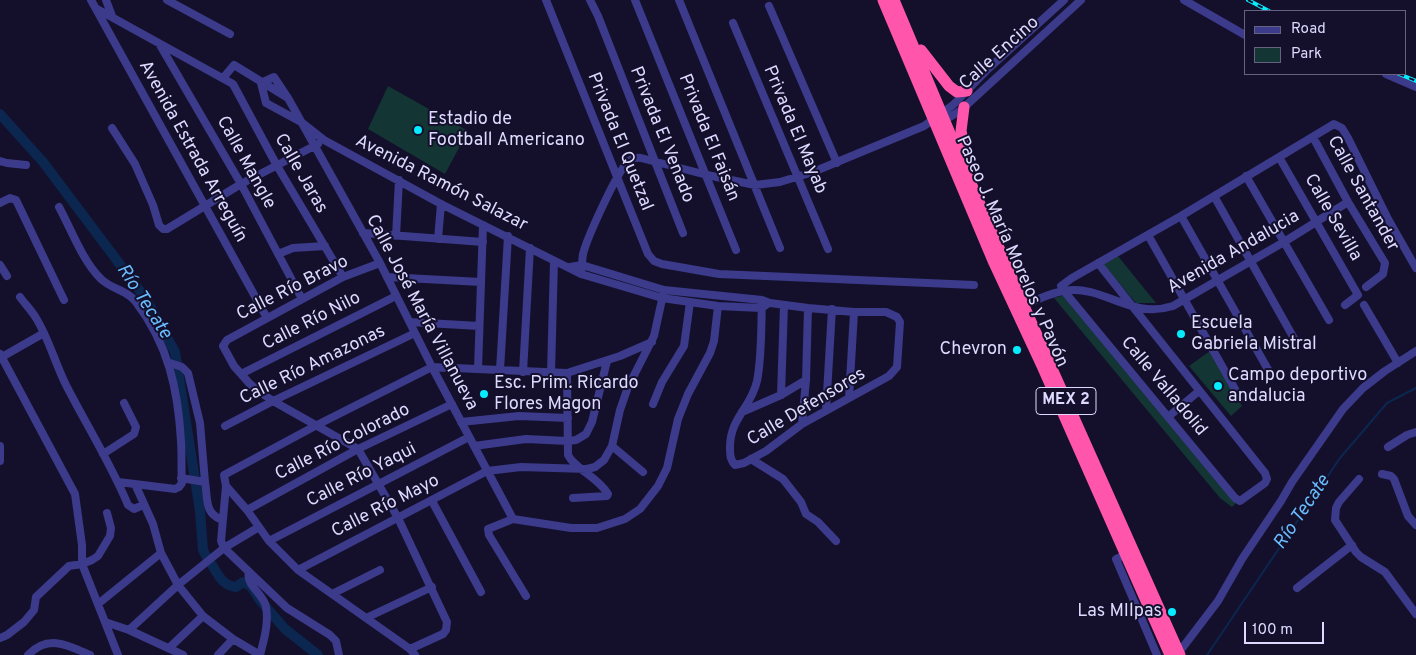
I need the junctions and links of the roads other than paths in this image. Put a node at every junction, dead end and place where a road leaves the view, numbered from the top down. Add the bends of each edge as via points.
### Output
1 (92, 0) edge
2 (106, 0) edge
3 (167, 0) edge
4 (546, 0) edge
5 (590, 0) edge
6 (635, 0) edge
7 (679, 0) edge
8 (883, 0) edge
9 (894, 0) edge
10 (1064, 0) edge
11 (1081, 0) edge
12 (1184, 0) edge
13 (769, 6) dead end
14 (97, 9) junction
15 (112, 16) junction
16 (733, 23) dead end
17 (1244, 33) edge
18 (230, 34) dead end
19 (909, 35) junction
20 (159, 44) junction
21 (1388, 75) edge
22 (223, 78) junction
23 (261, 82) junction
24 (1416, 87) edge
25 (967, 91) junction
26 (964, 107) junction
27 (936, 120) junction
28 (301, 122) junction
29 (112, 128) dead end
30 (1313, 137) junction
31 (324, 140) junction
32 (314, 146) junction
33 (1280, 157) junction
34 (0, 161) edge
35 (656, 162) junction
36 (837, 163) junction
37 (276, 164) junction
38 (26, 165) dead end
39 (707, 175) junction
40 (1246, 176) junction
41 (617, 178) junction
42 (797, 178) junction
43 (399, 180) junction
44 (970, 181) junction
45 (241, 184) junction
46 (755, 185) junction
47 (1214, 196) junction
48 (1348, 202) junction
49 (0, 203) edge
50 (441, 204) junction
51 (204, 206) junction
52 (59, 207) dead end
53 (1181, 216) junction
54 (1317, 222) junction
55 (483, 226) junction
56 (363, 233) junction
57 (683, 233) dead end
58 (1148, 235) junction
59 (396, 236) junction
60 (508, 236) junction
61 (438, 239) junction
62 (483, 242) junction
63 (1284, 242) junction
64 (325, 246) junction
65 (530, 248) junction
66 (780, 248) dead end
67 (828, 249) dead end
68 (736, 250) dead end
69 (278, 254) junction
70 (554, 261) junction
71 (1250, 262) junction
72 (380, 263) junction
73 (1098, 263) junction
74 (0, 265) edge
75 (1416, 268) edge
76 (582, 270) junction
77 (7, 276) dead end
78 (344, 277) junction
79 (387, 277) junction
80 (1218, 281) junction
81 (481, 282) junction
82 (974, 285) dead end
83 (1366, 287) dead end
84 (664, 290) junction
85 (1064, 291) junction
86 (396, 296) junction
87 (20, 297) dead end
88 (662, 298) junction
89 (302, 299) junction
90 (64, 300) dead end
91 (1186, 300) junction
92 (690, 302) junction
93 (764, 304) junction
94 (784, 305) junction
95 (1345, 305) dead end
96 (1364, 305) dead end
97 (718, 306) junction
98 (1020, 307) junction
99 (808, 308) junction
100 (1133, 308) junction
101 (832, 309) junction
102 (854, 312) junction
103 (267, 318) junction
104 (1329, 320) dead end
105 (410, 322) junction
106 (479, 326) junction
107 (44, 333) junction
108 (415, 333) junction
109 (652, 342) junction
110 (1296, 342) dead end
111 (1416, 351) edge
112 (0, 356) edge
113 (607, 361) junction
114 (1398, 363) junction
115 (170, 364) junction
116 (432, 367) junction
117 (478, 369) junction
118 (500, 370) junction
119 (523, 372) junction
120 (551, 373) junction
121 (567, 373) junction
122 (892, 373) joint
123 (1270, 373) dead end
124 (241, 374) junction
125 (806, 380) junction
126 (1199, 391) junction
127 (781, 395) junction
128 (850, 398) junction
129 (1240, 398) dead end
130 (273, 401) junction
131 (124, 403) dead end
132 (452, 404) junction
133 (653, 404) dead end
134 (826, 410) junction
135 (742, 412) junction
136 (1168, 417) junction
137 (568, 418) junction
138 (462, 422) junction
139 (802, 424) junction
140 (225, 426) dead end
141 (317, 426) junction
142 (1416, 432) edge
143 (469, 437) junction
144 (568, 441) junction
145 (0, 446) edge
146 (474, 446) junction
147 (612, 446) junction
148 (1388, 447) dead end
149 (358, 449) junction
150 (103, 454) junction
151 (751, 459) junction
152 (0, 462) edge
153 (582, 468) junction
154 (487, 471) junction
155 (643, 472) dead end
156 (1382, 474) dead end
157 (181, 478) junction
158 (1359, 479) dead end
159 (118, 482) junction
160 (205, 482) junction
161 (135, 484) junction
162 (378, 485) junction
163 (226, 486) junction
164 (573, 498) dead end
165 (432, 501) junction
166 (143, 506) junction
167 (247, 510) junction
168 (107, 514) dead end
169 (398, 518) junction
170 (513, 519) junction
171 (222, 520) junction
172 (1416, 524) edge
173 (259, 527) junction
174 (269, 541) junction
175 (836, 541) dead end
176 (1352, 545) junction
177 (224, 548) junction
178 (161, 553) junction
179 (1126, 554) junction
180 (82, 564) junction
181 (298, 570) junction
182 (380, 570) dead end
183 (249, 572) junction
184 (178, 585) junction
185 (432, 587) junction
186 (1297, 588) dead end
187 (481, 592) dead end
188 (332, 594) junction
189 (526, 596) dead end
190 (98, 604) junction
191 (1416, 614) edge
192 (203, 616) junction
193 (366, 618) junction
194 (105, 622) junction
195 (129, 630) junction
196 (0, 638) edge
197 (233, 639) junction
198 (169, 648) junction
199 (413, 652) edge
200 (1177, 654) edge
201 (28, 655) edge
202 (90, 655) edge
203 (118, 655) edge
204 (184, 655) edge
205 (218, 655) edge
206 (260, 655) edge
207 (339, 655) edge
208 (1157, 655) edge

1 - 14 street, Avenida Estrada Arreguín
2 - 15 street
3 - 18 street
4 - 41 street, Privada El Quetzal
5 - 35 street, Privada El Venado
6 - 39 street, Privada El Faisán
7 - 46 street
8 - 27 highway, Paseo J. María Morelos y Pavón / MEX 2
9 - 19 highway, Paseo J. María Morelos y Pavón / MEX 2
10 - 25 street, Calle Encino
11 - 26 street, Calle Encino
12 - 17 street
13 - 36 street
14 - 15 street
14 - 51 street, Avenida Estrada Arreguín
15 - 20 street
16 - 42 street, Privada El Mayab
19 - 25 highway via 949,86 957,92
19 - 27 highway, Paseo J. María Morelos y Pavón / MEX 2
20 - 22 street
20 - 45 street, Calle Mangle
21 - 24 street
22 - 23 street, Avenida Ramón Salazar via 234,65
22 - 37 street, Calle Jaras via 233,84
23 - 28 street, Avenida Ramón Salazar via 288,98
23 - 28 street, Avenida Ramón Salazar via 266,103
25 - 27 street, Calle Encino
26 - 27 street, Calle Encino
26 - 44 highway via 961,131
27 - 36 street
27 - 44 highway, Paseo J. María Morelos y Pavón / MEX 2
27 - 98 highway, Paseo J. María Morelos y Pavón / MEX 2 via 994,263
28 - 31 street, Avenida Ramón Salazar
28 - 32 street, Calle José María Villanueva
29 - 51 street via 135,164 159,225 167,228
30 - 33 street
30 - 48 street, Calle Santander
30 - 75 street via 1334,124 1342,128
31 - 32 street
31 - 43 street, Avenida Ramón Salazar
32 - 37 street
32 - 56 street, Calle José María Villanueva
33 - 40 street
33 - 54 street, Calle Sevilla
34 - 38 street
35 - 39 street
35 - 41 street via 633,158
35 - 57 street, Privada El Venado
36 - 42 street
37 - 45 street
37 - 64 street, Calle Jaras
39 - 46 street
39 - 68 street, Privada El Faisán
40 - 47 street
40 - 63 street
41 - 76 street via 587,240
41 - 82 street, Privada El Quetzal via 648,254 662,264 719,274
42 - 46 street
42 - 67 street, Privada El Mayab
43 - 50 street, Avenida Ramón Salazar
43 - 59 street
44 - 98 highway, Paseo J. María Morelos y Pavón / MEX 2
45 - 51 street
45 - 69 street, Calle Mangle
46 - 66 street
47 - 53 street
47 - 71 street
48 - 54 street, Avenida Andalucia
48 - 83 street, Calle Santander via 1385,263 1384,271
49 - 90 street via 10,198 16,200
50 - 55 street, Avenida Ramón Salazar
50 - 61 street
51 - 103 street, Avenida Estrada Arreguín
52 - 115 street via 100,278 134,300 155,329
53 - 58 street
53 - 80 street
54 - 63 street, Avenida Andalucia
54 - 95 street, Calle Sevilla via 1358,295
55 - 60 street, Avenida Ramón Salazar
55 - 62 street
56 - 59 street
56 - 72 street, Calle José María Villanueva
58 - 73 street
58 - 91 street
59 - 61 street
60 - 65 street, Avenida Ramón Salazar
60 - 118 street
61 - 62 street
62 - 81 street
63 - 71 street, Avenida Andalucia
63 - 104 street
64 - 69 street via 293,248
64 - 78 street, Calle Jaras
65 - 70 street, Avenida Ramón Salazar
65 - 119 street
69 - 89 street, Calle Mangle
70 - 76 street, Avenida Ramón Salazar
70 - 120 street
71 - 80 street, Avenida Andalucia
71 - 110 street
72 - 78 street, Calle Río Bravo
72 - 79 street, Calle José María Villanueva
73 - 85 street via 1061,286
73 - 100 street
74 - 77 street
76 - 84 street, Avenida Ramón Salazar
76 - 88 street, Avenida Ramón Salazar
78 - 89 street, Calle Río Bravo
79 - 81 street
79 - 86 street, Calle José María Villanueva
80 - 91 street, Avenida Andalucia
80 - 123 street
81 - 106 street
84 - 88 street
84 - 93 street, Avenida Ramón Salazar
85 - 98 street, Avenida Andalucia
85 - 100 street, Avenida Andalucia via 1101,295
85 - 136 street, Calle Valladolid
86 - 105 street, Calle José María Villanueva
86 - 124 street, Calle Río Nilo
87 - 107 street
88 - 92 street, Avenida Ramón Salazar
88 - 109 street
89 - 103 street, Calle Río Bravo
91 - 100 street, Avenida Andalucia via 1165,309
91 - 129 street
92 - 97 street, Avenida Ramón Salazar
92 - 133 street via 684,346
93 - 94 street, Avenida Ramón Salazar
93 - 97 street, Avenida Ramón Salazar
93 - 135 street via 757,383
94 - 99 street, Avenida Ramón Salazar
94 - 127 street
96 - 114 street
97 - 170 street via 710,354 678,418 668,468 640,509 616,523 590,528
98 - 179 highway, Paseo J. María Morelos y Pavón / MEX 2
98 - 200 highway, Paseo J. María Morelos y Pavón / MEX 2
99 - 101 street, Avenida Ramón Salazar
99 - 125 street
100 - 126 street
101 - 102 street, Avenida Ramón Salazar
101 - 134 street
102 - 122 street, Avenida Ramón Salazar via 886,312 897,317 900,322 897,364
102 - 128 street
103 - 124 street, Calle Río Bravo via 227,340 223,346
105 - 106 street
105 - 108 street, Calle José María Villanueva
106 - 117 street
107 - 112 street
107 - 150 street via 55,364
108 - 116 street, Calle José María Villanueva
108 - 130 street, Calle Río Amazonas
109 - 113 street
109 - 147 street via 623,399
111 - 114 street
112 - 180 street via 75,494
113 - 121 street
113 - 144 street via 589,430 580,438
114 - 200 street via 1363,388 1334,421 1242,559 1218,601
115 - 157 street via 181,441
115 - 160 street via 182,367 188,373 200,423
116 - 117 street
116 - 132 street, Calle José María Villanueva
116 - 141 street
117 - 118 street
118 - 119 street
119 - 120 street
120 - 121 street
121 - 137 street
122 - 128 street, Calle Defensores
124 - 130 street
125 - 127 street
125 - 139 street
126 - 136 street
126 - 136 street, Calle Valladolid via 1263,470 1267,478 1265,483 1240,501 1235,498
127 - 135 street
128 - 134 street, Calle Defensores
130 - 140 street, Calle Río Amazonas
130 - 141 street
131 - 150 street via 136,430
132 - 138 street, Calle José María Villanueva
132 - 149 street, Calle Río Colorado
134 - 139 street, Calle Defensores
135 - 151 street, Calle Defensores via 730,434 730,457 735,465
137 - 138 street via 519,416
137 - 144 street
138 - 143 street, Calle José María Villanueva
139 - 151 street, Calle Defensores
141 - 149 street
141 - 163 street via 226,474
142 - 148 street
143 - 146 street, Calle José María Villanueva
143 - 162 street, Calle Río Yaqui
144 - 146 street via 526,439
144 - 153 street via 570,459
145 - 152 street
146 - 154 street, Calle José María Villanueva
147 - 153 street via 600,464
147 - 155 street
149 - 162 street
149 - 167 street, Calle Río Colorado
150 - 159 street
151 - 175 street via 783,479 806,514
153 - 154 street via 521,467
153 - 164 street via 608,494
154 - 165 street, Calle Río Mayo
154 - 170 street, Calle José María Villanueva
156 - 172 street via 1394,479 1408,516
157 - 160 street
157 - 161 street via 182,483 174,489
158 - 176 street via 1343,495 1335,513 1338,525
159 - 161 street
159 - 166 street via 128,506 134,509
160 - 171 street via 210,511
161 - 166 street
162 - 169 street
162 - 174 street, Calle Río Yaqui
163 - 167 street
163 - 171 street
165 - 169 street, Calle Río Mayo
165 - 187 street
166 - 178 street via 153,524
167 - 173 street
168 - 180 street via 111,528 107,543 98,556
169 - 181 street, Calle Río Mayo
169 - 185 street
170 - 189 street via 490,528 488,532
171 - 177 street via 220,541
173 - 174 street
173 - 177 street
174 - 181 street
176 - 186 street
176 - 191 street via 1361,557 1384,572
177 - 183 street
177 - 184 street
178 - 184 street
178 - 190 street
179 - 200 highway, Paseo J. María Morelos y Pavón / MEX 2
179 - 208 street via 1116,559
180 - 190 street
180 - 196 street via 69,566 36,598 34,610 24,622
181 - 188 street
182 - 188 street
183 - 206 street via 248,579 267,608
183 - 207 street via 287,608 330,635 336,641
184 - 192 street
184 - 195 street
185 - 193 street
185 - 199 street via 447,625 443,634
188 - 193 street
190 - 194 street
192 - 197 street
192 - 198 street
193 - 199 street
194 - 195 street
194 - 203 street
195 - 198 street
197 - 205 street
197 - 206 street
198 - 204 street
201 - 202 street via 51,642

